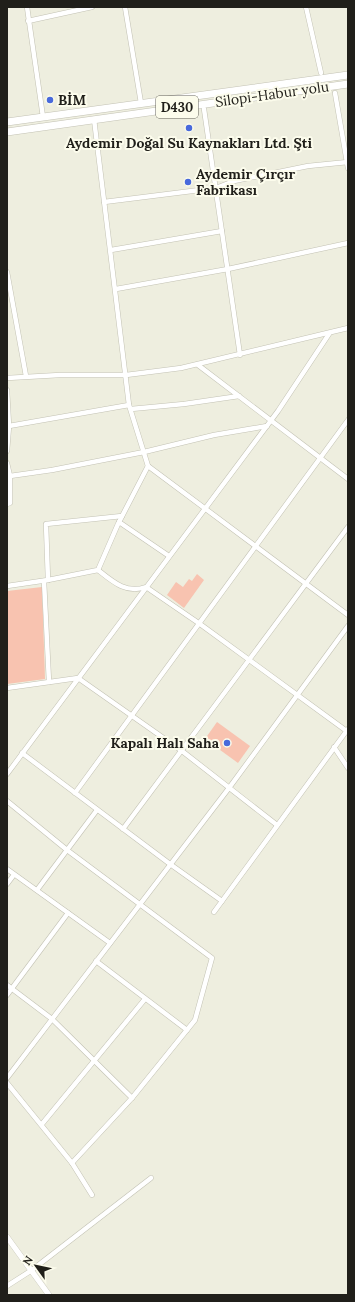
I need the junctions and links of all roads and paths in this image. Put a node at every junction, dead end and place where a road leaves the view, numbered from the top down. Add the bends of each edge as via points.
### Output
1 (26, 7) edge
2 (92, 7) edge
3 (125, 7) edge
4 (306, 7) edge
5 (28, 21) junction
6 (321, 73) dead end
7 (348, 75) edge
8 (348, 84) edge
9 (335, 92) dead end
10 (141, 103) junction
11 (204, 109) dead end
12 (43, 117) junction
13 (94, 120) junction
14 (7, 122) edge
15 (7, 132) edge
16 (347, 162) edge
17 (348, 168) edge
18 (216, 188) junction
19 (104, 202) junction
20 (222, 230) junction
21 (348, 243) edge
22 (111, 250) junction
23 (228, 269) junction
24 (7, 272) edge
25 (116, 289) junction
26 (348, 328) edge
27 (329, 334) junction
28 (240, 355) junction
29 (198, 365) junction
30 (126, 375) junction
31 (26, 376) junction
32 (7, 378) edge
33 (7, 390) edge
34 (239, 396) junction
35 (130, 407) junction
36 (348, 420) edge
37 (271, 421) junction
38 (9, 426) junction
39 (267, 426) junction
40 (7, 451) edge
41 (144, 452) junction
42 (320, 457) junction
43 (7, 463) edge
44 (148, 466) junction
45 (10, 476) junction
46 (348, 480) edge
47 (7, 504) edge
48 (205, 508) junction
49 (122, 516) junction
50 (119, 522) junction
51 (348, 527) edge
52 (257, 546) junction
53 (169, 556) junction
54 (98, 570) junction
55 (46, 581) junction
56 (306, 584) junction
57 (7, 586) edge
58 (146, 587) junction
59 (348, 615) edge
60 (200, 624) junction
61 (348, 626) edge
62 (248, 661) junction
63 (78, 678) junction
64 (49, 682) junction
65 (7, 688) edge
66 (296, 695) junction
67 (132, 715) junction
68 (347, 731) edge
69 (334, 747) junction
70 (182, 751) junction
71 (22, 753) junction
72 (348, 768) edge
73 (7, 774) edge
74 (228, 788) junction
75 (75, 793) junction
76 (7, 801) edge
77 (97, 810) junction
78 (277, 825) junction
79 (123, 829) junction
80 (67, 850) junction
81 (170, 864) junction
82 (7, 869) edge
83 (13, 876) dead end
84 (7, 884) edge
85 (37, 890) junction
86 (222, 901) junction
87 (140, 904) junction
88 (214, 912) dead end
89 (68, 913) junction
90 (110, 943) junction
91 (96, 961) junction
92 (7, 985) edge
93 (12, 989) junction
94 (7, 995) edge
95 (144, 999) junction
96 (52, 1019) junction
97 (187, 1030) junction
98 (95, 1060) junction
99 (7, 1078) edge
100 (7, 1083) edge
101 (132, 1098) junction
102 (42, 1124) junction
103 (72, 1163) junction
104 (151, 1178) dead end
105 (92, 1196) dead end
106 (7, 1237) edge
107 (32, 1270) junction
108 (7, 1286) edge
109 (49, 1295) edge

1 - 5 street
2 - 5 street
3 - 10 street
4 - 6 street
5 - 12 street
7 - 10 highway, D430
8 - 13 highway, Silopi-Habur yolu / D430
9 - 16 street
10 - 12 highway, D430
11 - 18 street
12 - 14 highway, D430
13 - 15 highway, Silopi-Habur yolu / D430
13 - 19 street
16 - 17 street
16 - 18 street via 308,166 234,181
18 - 19 street
18 - 20 street
19 - 22 street
20 - 22 street
20 - 23 street
21 - 23 street
22 - 25 street
23 - 25 street
23 - 28 street
24 - 31 street
25 - 30 street
26 - 27 street
27 - 28 street
27 - 37 street
28 - 29 street
29 - 30 street
29 - 34 street
30 - 31 street
30 - 35 street
31 - 32 street
33 - 38 street
34 - 35 street via 184,404
34 - 37 street
35 - 38 street
35 - 41 street
36 - 42 street
37 - 39 street
37 - 42 street
38 - 40 street
39 - 41 street via 198,438
39 - 48 street
41 - 44 street
41 - 45 street
42 - 46 street
42 - 52 street
43 - 45 street
44 - 48 street
44 - 49 street
45 - 47 street via 10,503
48 - 52 street
48 - 53 street
49 - 50 street
49 - 55 street via 46,524
50 - 53 street
50 - 54 street
51 - 56 street
52 - 56 street
52 - 60 street
53 - 58 street
54 - 55 street
54 - 58 street via 112,582 129,590
55 - 57 street
55 - 64 street
56 - 59 street
56 - 62 street
58 - 60 street
58 - 63 street
60 - 62 street
60 - 67 street
61 - 66 street
62 - 66 street
62 - 70 street
63 - 64 street
63 - 67 street
63 - 71 street
64 - 65 street
66 - 68 street
66 - 74 street
67 - 70 street
67 - 75 street
68 - 69 street
69 - 72 street
69 - 78 street
70 - 74 street
70 - 79 street
71 - 73 street
71 - 75 street
74 - 78 street
74 - 81 street
75 - 77 street
76 - 80 street
77 - 79 street
77 - 80 street
78 - 86 street
79 - 81 street
80 - 85 street
80 - 87 street
81 - 86 street
81 - 87 street
82 - 85 street
83 - 84 street
85 - 89 street
86 - 88 street
87 - 90 street
87 - 97 street via 212,958 195,1020
89 - 90 street
89 - 93 street
90 - 91 street
91 - 95 street
91 - 96 street
92 - 93 street
93 - 94 street
93 - 96 street
95 - 97 street
95 - 98 street
96 - 98 street
96 - 99 street
97 - 101 street
98 - 101 street
98 - 102 street
100 - 102 street
101 - 103 street
102 - 103 street
103 - 105 street
104 - 107 street
106 - 107 street
107 - 108 street
107 - 109 street

